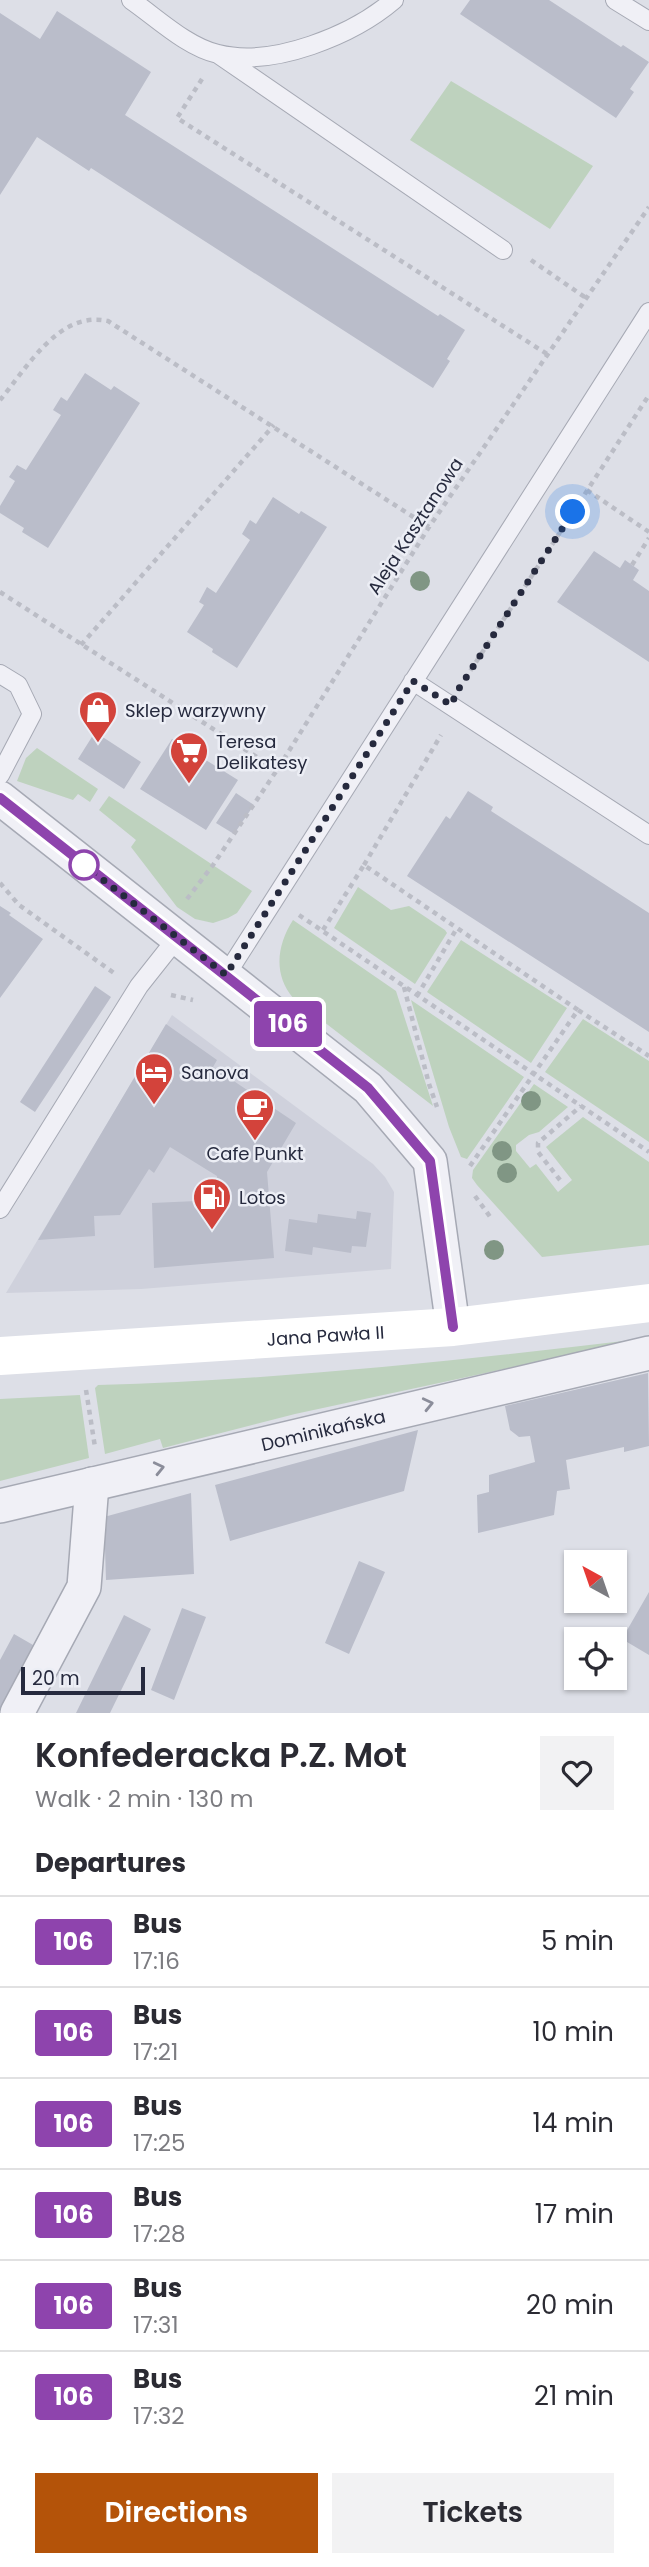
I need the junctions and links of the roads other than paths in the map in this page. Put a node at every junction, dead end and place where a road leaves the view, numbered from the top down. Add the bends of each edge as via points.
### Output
1 (131, 0) edge
2 (394, 0) edge
3 (615, 0) edge
4 (649, 21) edge
5 (218, 54) junction
6 (503, 250) road end
7 (649, 312) edge
8 (0, 674) edge
9 (413, 681) junction
10 (1, 795) edge
11 (649, 835) edge
12 (178, 923) junction
13 (226, 975) junction
14 (0, 1209) edge
15 (649, 1303) edge
16 (453, 1327) junction
17 (649, 1353) edge
18 (0, 1356) edge
19 (92, 1483) junction
20 (0, 1506) edge
21 (17, 1713) edge

1 - 5 lane via 190,41
2 - 5 lane via 361,24 317,42 263,58
3 - 4 lane
5 - 6 lane
7 - 9 lane
8 - 10 lane via 19,685 32,714
9 - 11 lane
9 - 13 lane
10 - 12 street
12 - 13 street
12 - 14 lane
13 - 16 street via 368,1088 430,1161
15 - 16 main road, Jana Pawła II
16 - 18 main road, Jana Pawła II
19 -> 17 street, Dominikańska
19 - 20 street, Dominikańska
19 - 21 street via 84,1587

